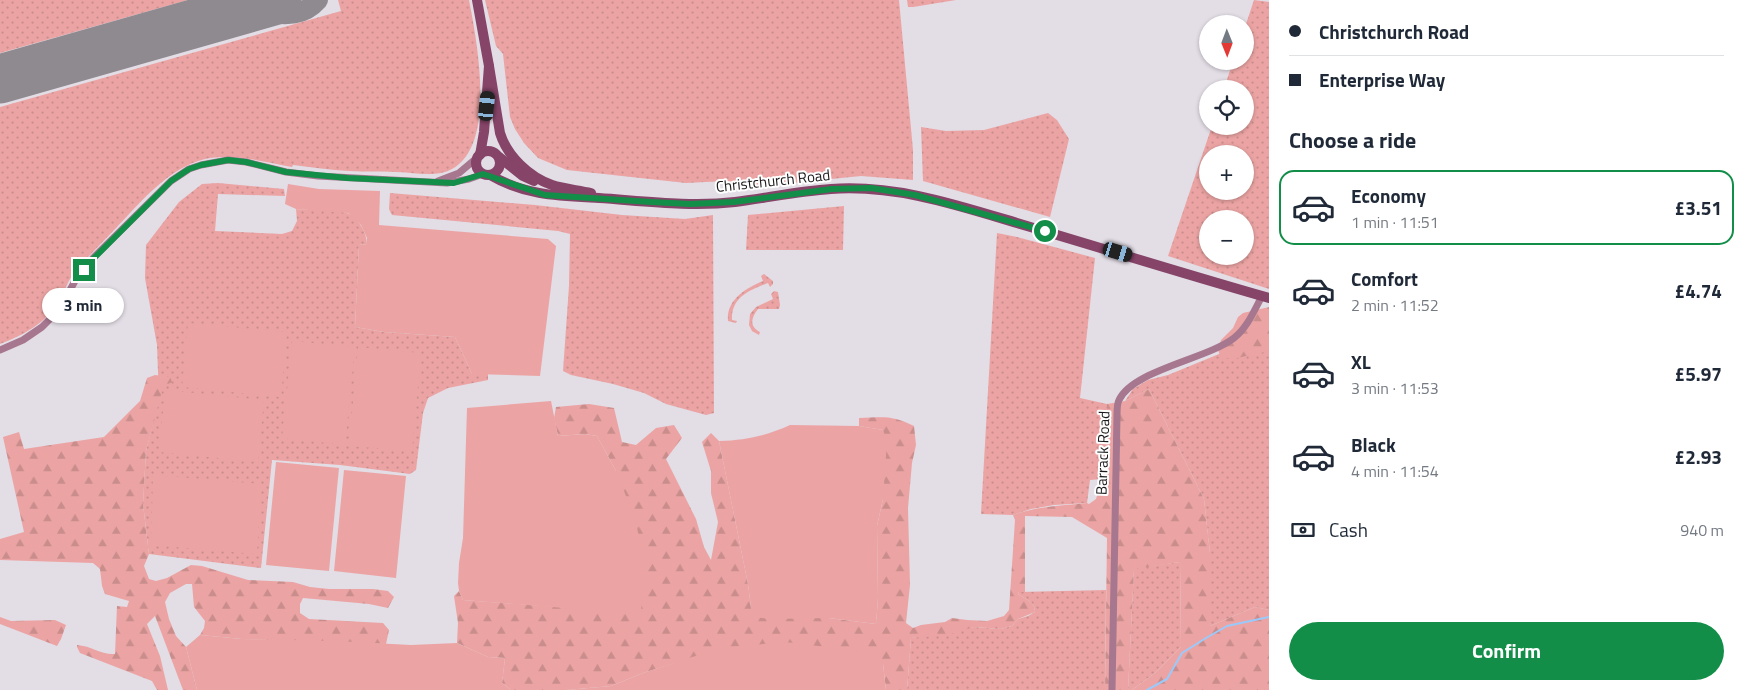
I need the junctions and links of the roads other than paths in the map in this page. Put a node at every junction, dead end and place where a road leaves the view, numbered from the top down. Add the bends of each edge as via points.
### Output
1 (477, 0) edge
2 (490, 66) junction
3 (489, 88) junction
4 (479, 156) junction
5 (498, 156) junction
6 (487, 174) junction
7 (435, 182) junction
8 (594, 198) junction
9 (611, 199) junction
10 (1265, 297) edge
11 (0, 350) edge
12 (1112, 690) edge

1 - 2 main road
2 - 3 main road
2 - 9 main road via 502,142 516,161 551,185
3 - 4 main road
3 - 5 main road
4 - 5 main road via 490,151
4 - 6 main road via 477,168
4 - 7 street via 459,173
5 - 6 main road via 497,172
5 - 8 main road, Christchurch Road via 544,187
6 - 7 street via 454,183
6 - 8 main road, Christchurch Road via 545,195
7 - 11 street via 318,176 228,160 189,169 171,181 94,258 52,318 23,340
8 - 9 main road, Christchurch Road
9 - 10 main road, Christchurch Road via 695,204 832,189 897,191 972,210
10 - 12 street, Barrack Road via 1234,338 1206,353 1138,380 1119,400

